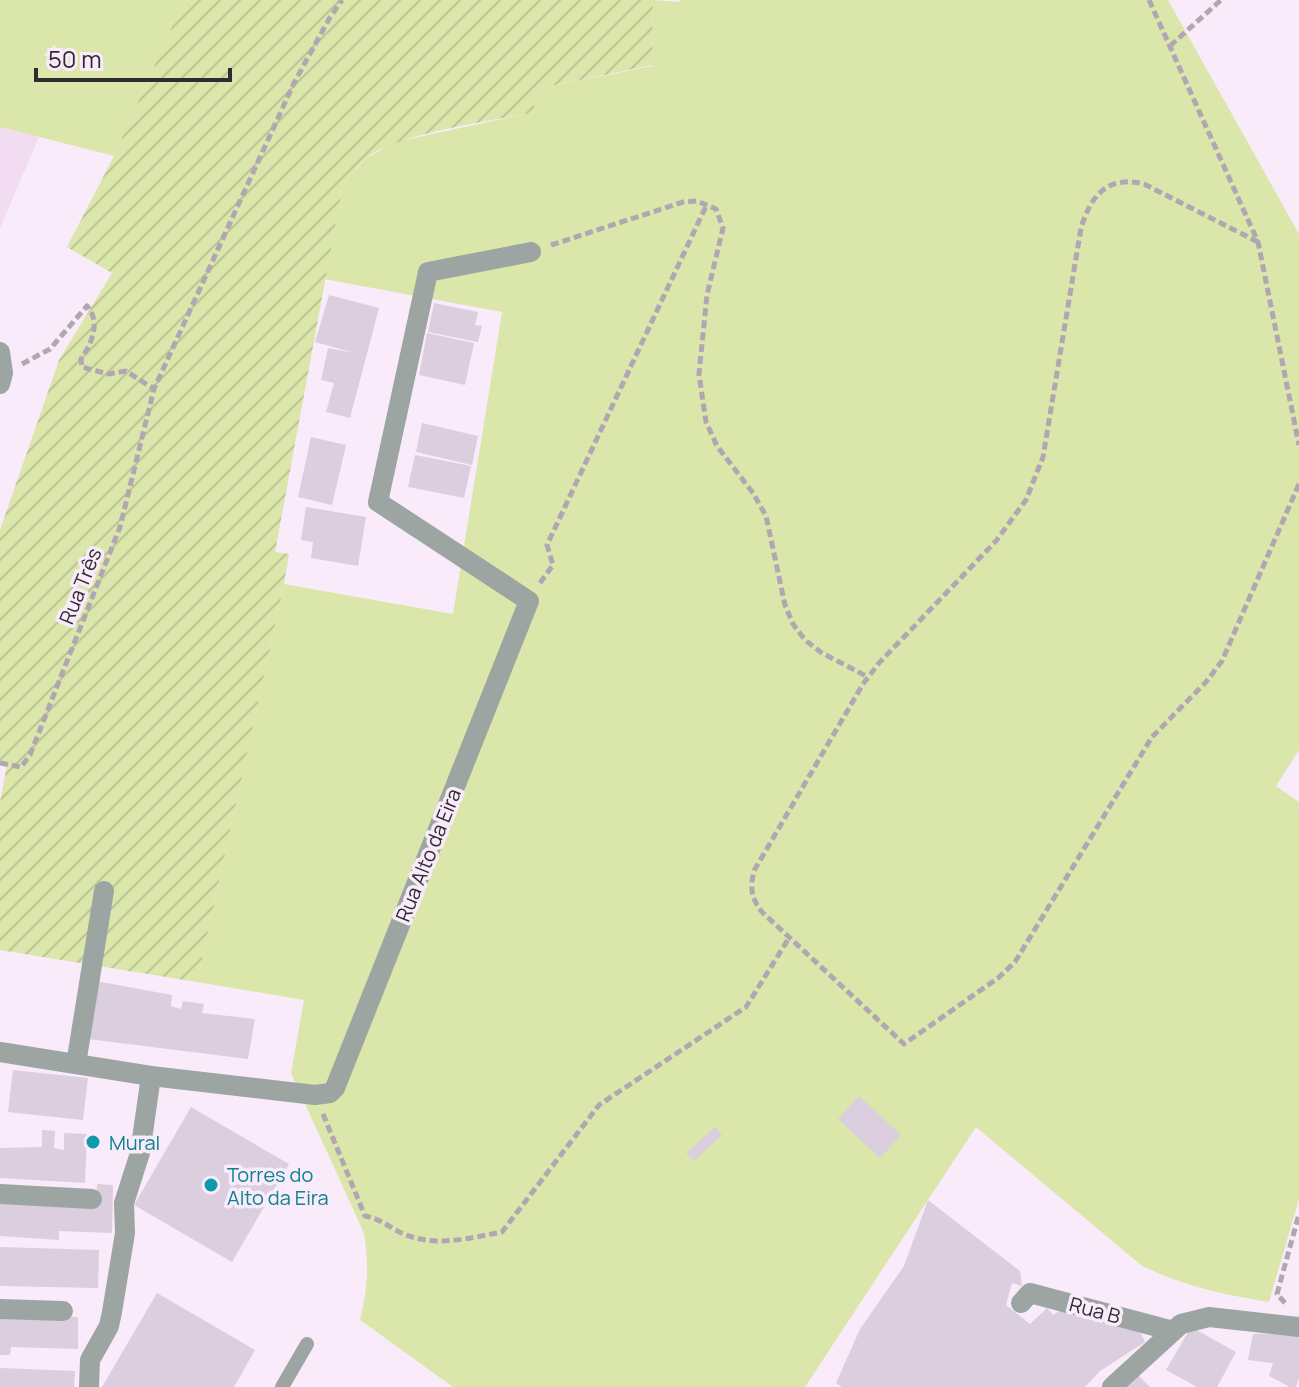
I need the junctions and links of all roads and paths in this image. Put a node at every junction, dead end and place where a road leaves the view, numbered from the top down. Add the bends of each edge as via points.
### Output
1 (342, 0) edge
2 (1149, 0) edge
3 (1221, 0) edge
4 (1170, 46) junction
5 (707, 204) junction
6 (1258, 242) junction
7 (531, 252) joint
8 (0, 352) edge
9 (1, 378) edge
10 (154, 389) junction
11 (1299, 445) edge
12 (1299, 484) edge
13 (529, 601) junction
14 (868, 677) junction
15 (0, 763) edge
16 (104, 891) dead end
17 (789, 938) junction
18 (0, 1052) edge
19 (76, 1064) junction
20 (151, 1076) junction
21 (315, 1095) junction
22 (0, 1194) edge
23 (92, 1199) dead end
24 (1299, 1214) edge
25 (1021, 1303) dead end
26 (0, 1309) edge
27 (63, 1311) dead end
28 (1295, 1318) edge
29 (1173, 1331) junction
30 (307, 1344) dead end
31 (89, 1387) edge
32 (282, 1387) edge
33 (1112, 1387) edge

1 - 10 path via 294,83
2 - 4 path
3 - 4 path
4 - 6 path
5 - 7 path via 668,206
5 - 13 path via 547,545 553,565
5 - 14 path via 716,209 723,228 703,322 699,374 706,422 766,516 793,624 822,653
6 - 11 path
6 - 14 path via 1144,184 1118,182 1093,199 1081,228 1049,431 1036,479 996,541
7 - 13 street via 428,272 378,502
8 - 9 street
9 - 10 path via 50,349 87,306 94,335 82,367 108,374 126,371
10 - 15 path, Rua Três via 120,527 30,755 21,767
12 - 17 path via 1222,661 1145,747 1008,970 904,1044
13 - 21 street, Rua Alto da Eira via 339,1082 330,1093
14 - 17 path via 752,877 756,904
16 - 19 street
17 - 21 path via 746,1007 599,1105 502,1232 448,1243 406,1235 380,1218 365,1216
18 - 19 street
19 - 20 street
20 - 21 street
20 - 31 street via 140,1153 124,1203 125,1233 112,1312 90,1360
22 - 23 street
24 - 28 path via 1277,1294
25 - 29 street, Rua B via 1030,1293
26 - 27 street
28 - 29 street via 1209,1317
29 - 33 street
30 - 32 lane

